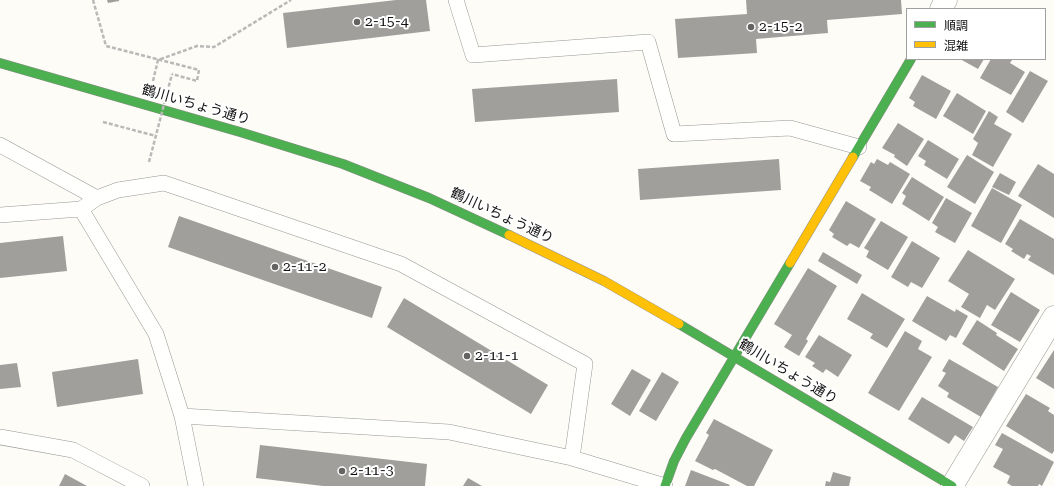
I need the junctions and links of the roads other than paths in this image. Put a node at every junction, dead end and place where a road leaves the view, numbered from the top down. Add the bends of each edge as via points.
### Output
1 (456, 0) edge
2 (910, 60) edge
3 (0, 63) edge
4 (0, 145) edge
5 (859, 147) junction
6 (97, 198) junction
7 (81, 209) junction
8 (0, 215) edge
9 (1054, 317) edge
10 (736, 357) junction
11 (182, 416) junction
12 (0, 437) edge
13 (572, 458) junction
14 (142, 486) edge
15 (196, 486) edge
16 (665, 486) edge
17 (952, 486) edge

1 - 5 lane via 472,55 648,42 674,134 790,128
2 - 5 street
3 - 10 street, 鶴川いちょう通り via 336,162 429,198 604,281
4 - 6 lane
5 - 10 street
6 - 7 lane
6 - 13 lane via 118,190 164,183 401,264 585,364
7 - 8 lane
7 - 11 lane via 156,334
9 - 17 street
10 - 16 street via 686,438
10 - 17 street, 鶴川いちょう通り
11 - 13 lane via 449,432
11 - 15 lane
12 - 14 lane via 73,450
13 - 16 lane

